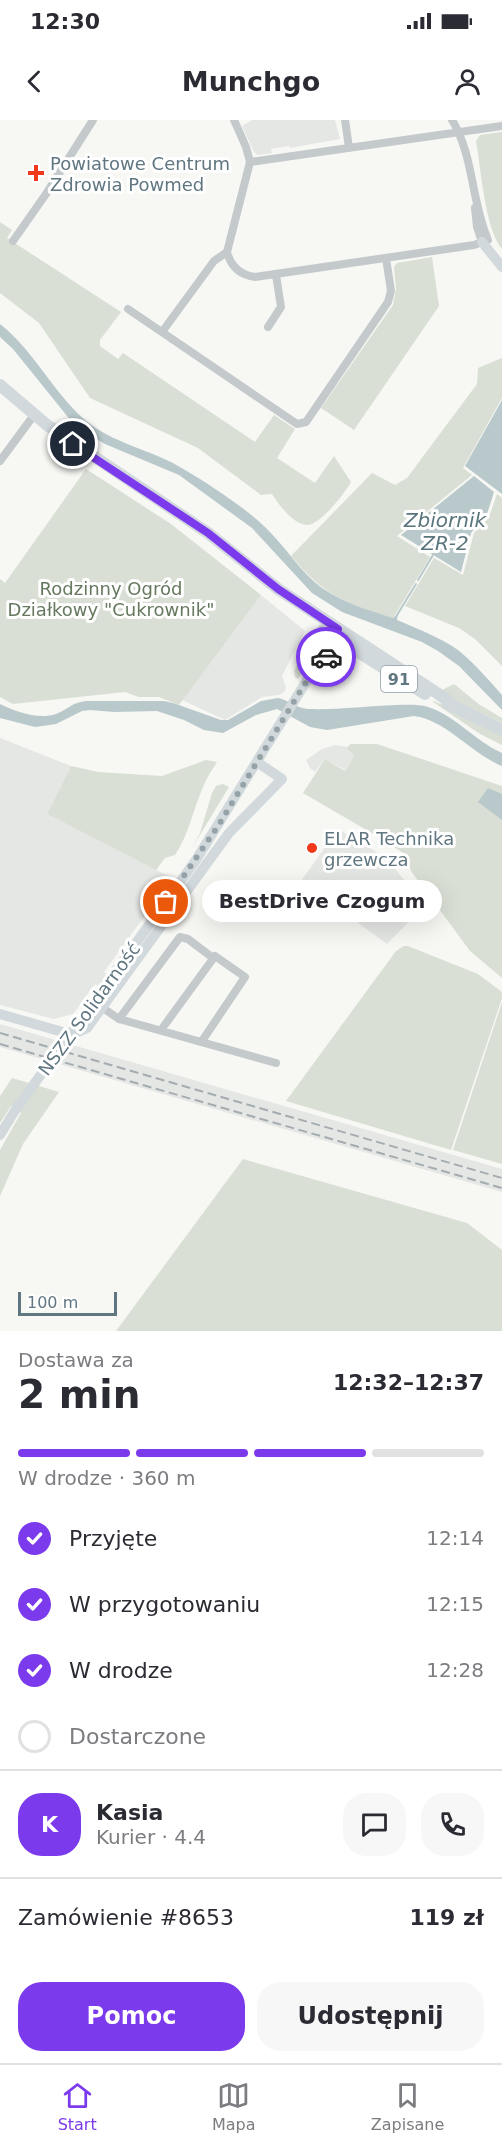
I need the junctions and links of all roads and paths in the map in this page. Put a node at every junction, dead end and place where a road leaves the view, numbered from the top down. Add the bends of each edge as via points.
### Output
1 (93, 120) edge
2 (234, 120) edge
3 (345, 120) edge
4 (452, 120) edge
5 (502, 126) edge
6 (458, 132) junction
7 (349, 148) junction
8 (249, 162) junction
9 (13, 241) dead end
10 (485, 241) junction
11 (227, 252) junction
12 (502, 257) edge
13 (386, 258) junction
14 (502, 267) edge
15 (276, 275) junction
16 (128, 309) dead end
17 (268, 327) dead end
18 (162, 332) junction
19 (0, 385) edge
20 (34, 415) junction
21 (0, 461) edge
22 (334, 638) junction
23 (454, 706) junction
24 (502, 730) edge
25 (257, 762) junction
26 (213, 958) junction
27 (103, 1008) junction
28 (0, 1014) edge
29 (119, 1019) junction
30 (161, 1030) junction
31 (202, 1041) junction
32 (276, 1063) dead end
33 (0, 1135) edge

1 - 9 street
2 - 8 street
3 - 7 street
4 - 6 street
5 - 6 street
6 - 7 street
6 - 10 street
7 - 8 street
8 - 11 street
10 - 12 main road
10 - 13 street
10 - 14 main road
11 - 15 street via 244,275
11 - 18 street via 214,261
13 - 15 street
13 - 18 street via 391,291 388,302 306,422 297,424
15 - 17 street via 281,307
16 - 18 street
19 - 20 main road, 91
20 - 21 street
20 - 22 main road, 91 via 208,533
22 - 23 main road, 91 via 423,693
22 - 23 main road, 91 via 430,688
22 - 25 main road, NSZZ Solidarność via 325,645
23 - 24 main road, 91
25 - 27 main road via 282,778 229,833
25 - 33 main road, NSZZ Solidarność via 196,860
26 - 29 street via 180,937
26 - 30 street
26 - 31 street via 245,977
27 - 28 main road via 87,1028 74,1034
27 - 29 street
29 - 30 street
30 - 31 street
31 - 32 street

